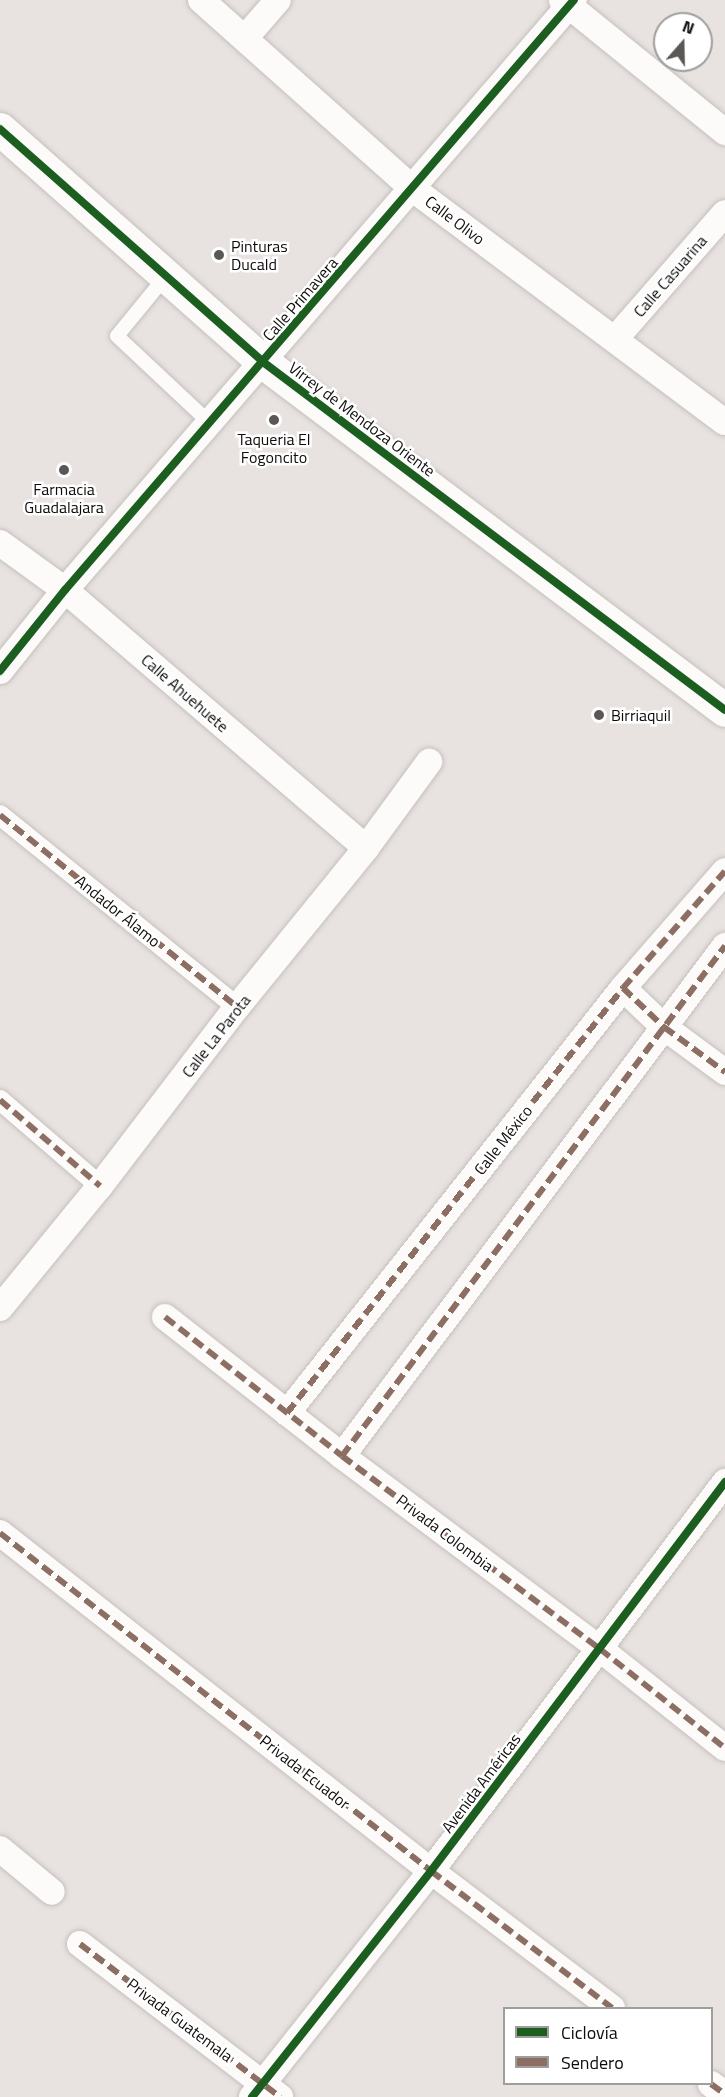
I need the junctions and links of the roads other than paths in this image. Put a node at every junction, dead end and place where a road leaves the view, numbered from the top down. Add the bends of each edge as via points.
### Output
1 (201, 0) edge
2 (278, 0) edge
3 (568, 2) edge
4 (245, 39) junction
5 (0, 129) edge
6 (725, 132) edge
7 (413, 189) junction
8 (725, 213) edge
9 (166, 276) junction
10 (615, 339) junction
11 (263, 362) junction
12 (725, 422) edge
13 (210, 423) junction
14 (0, 543) edge
15 (65, 590) junction
16 (0, 670) edge
17 (725, 710) edge
18 (429, 762) dead end
19 (0, 815) edge
20 (366, 848) junction
21 (725, 871) edge
22 (725, 946) edge
23 (623, 988) junction
24 (237, 1007) junction
25 (664, 1027) junction
26 (725, 1072) edge
27 (0, 1100) edge
28 (100, 1186) junction
29 (0, 1308) edge
30 (165, 1317) dead end
31 (287, 1413) junction
32 (342, 1456) junction
33 (725, 1482) edge
34 (0, 1533) edge
35 (600, 1649) junction
36 (725, 1748) edge
37 (0, 1849) edge
38 (431, 1871) junction
39 (52, 1892) dead end
40 (80, 1944) dead end
41 (611, 2007) edge
42 (712, 2085) edge
43 (265, 2093) edge
44 (725, 2094) edge

1 - 4 street, Calle Olivo
2 - 4 street
3 - 6 street
3 - 7 street, Calle Primavera
4 - 7 street, Calle Olivo
5 - 9 street, Virrey de Mendoza Oriente
7 - 10 street, Calle Olivo
7 - 11 street, Calle Primavera
8 - 10 street, Calle Casuarina
9 - 11 street, Virrey de Mendoza Oriente
9 - 13 lane via 117,336
10 - 12 street, Calle Olivo
11 - 13 street, Calle Primavera
11 - 17 street, Virrey de Mendoza Oriente
13 - 15 street, Calle Primavera
14 - 15 street, Calle Ahuehuete
15 - 16 street, Calle Primavera
15 - 20 street, Calle Ahuehuete
18 - 20 street, Calle La Parota
19 - 24 street, Andador Álamo
20 - 24 street, Calle La Parota
21 - 23 street, Calle México
22 - 25 street
23 - 25 street
23 - 31 street, Calle México
24 - 28 street, Calle La Parota
25 - 26 street
25 - 32 street
27 - 28 street
28 - 29 street, Calle La Parota
30 - 31 street, Privada Colombia
31 - 32 street, Privada Colombia
32 - 35 street, Privada Colombia
33 - 35 street, Avenida Américas
34 - 38 street, Privada Ecuador
35 - 36 street, Privada Colombia
35 - 38 street, Avenida Américas
37 - 39 street
38 - 41 street, Privada Ecuador
38 - 43 street, Avenida Américas
40 - 43 street, Privada Guatemala
42 - 44 street

